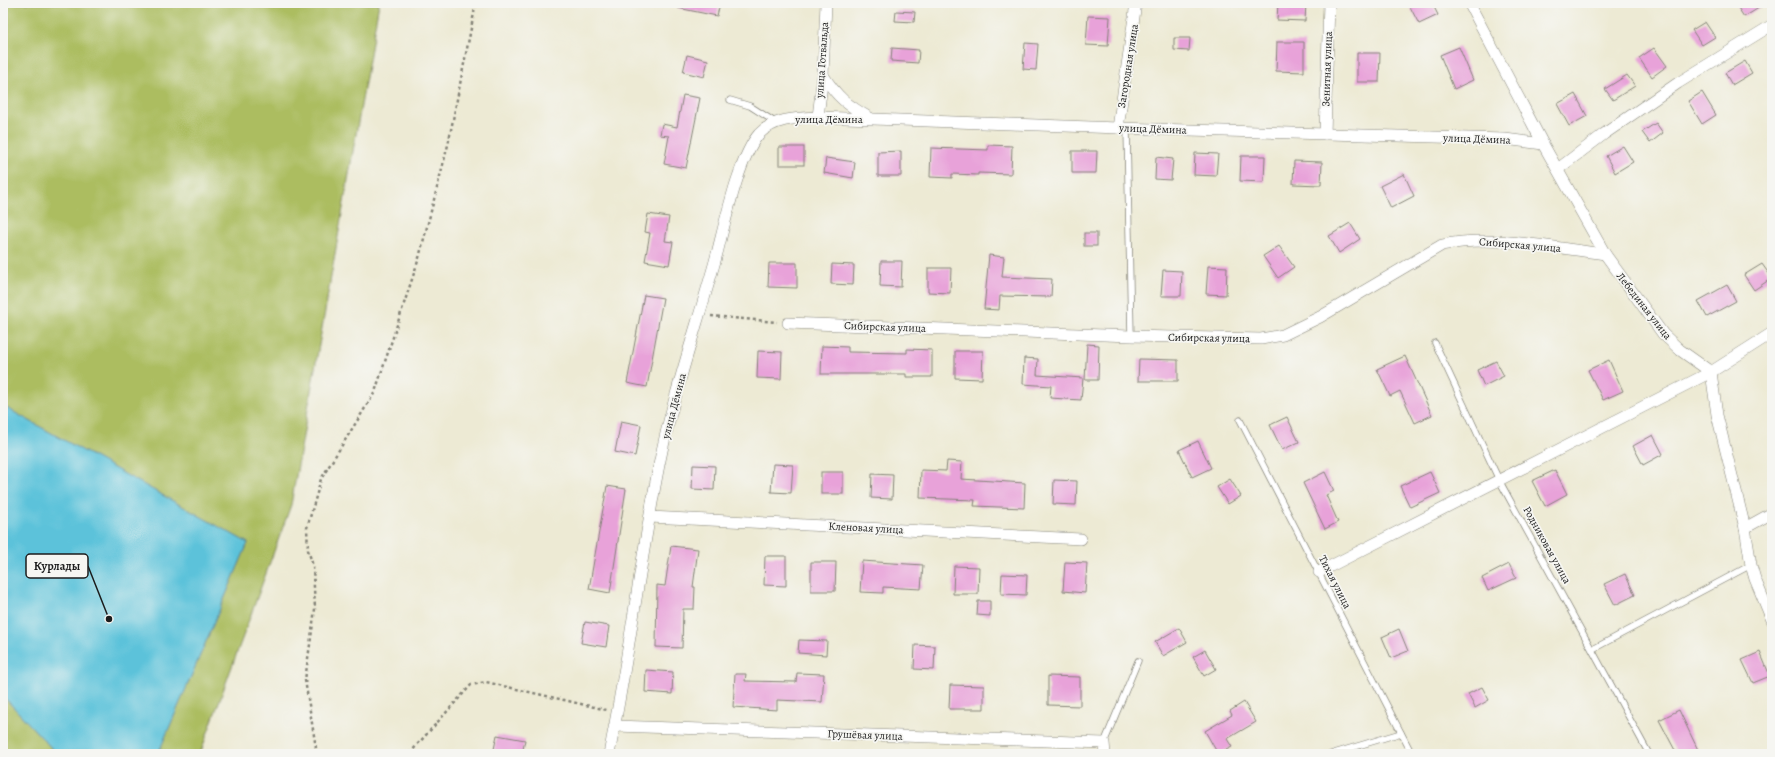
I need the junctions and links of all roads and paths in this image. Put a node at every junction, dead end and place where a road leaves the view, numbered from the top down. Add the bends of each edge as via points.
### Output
1 (476, 3) edge
2 (826, 3) edge
3 (1136, 3) edge
4 (1329, 3) edge
5 (1469, 3) edge
6 (1772, 25) edge
7 (823, 75) junction
8 (730, 100) dead end
9 (818, 117) junction
10 (872, 120) junction
11 (775, 122) junction
12 (1123, 128) junction
13 (1325, 134) junction
14 (1543, 144) junction
15 (1558, 169) junction
16 (1605, 254) junction
17 (700, 315) junction
18 (788, 323) joint
19 (1772, 333) edge
20 (1131, 336) junction
21 (1435, 343) dead end
22 (1711, 372) junction
23 (1240, 420) dead end
24 (1499, 480) junction
25 (1772, 513) edge
26 (650, 517) junction
27 (1745, 528) junction
28 (1081, 539) dead end
29 (1751, 565) junction
30 (1319, 572) junction
31 (1772, 620) edge
32 (1593, 649) junction
33 (1138, 661) dead end
34 (617, 712) junction
35 (615, 726) junction
36 (1401, 733) junction
37 (1104, 749) edge
38 (317, 754) edge
39 (410, 754) edge
40 (609, 754) edge
41 (1332, 754) edge
42 (1412, 754) edge
43 (1649, 754) edge

1 - 38 path via 448,145 419,258 375,392 321,479 307,528 308,550 313,566 315,609 305,680
2 - 7 street, улица Готвальда
3 - 12 street, Загородная улица
4 - 13 street, Зенитная улица
5 - 14 street, Лебединая улица
6 - 15 street via 1678,83
7 - 9 street, улица Готвальда
7 - 10 street via 834,92 848,105
8 - 11 lane via 750,106
9 - 10 street, улица Дёмина
9 - 11 street, улица Дёмина
10 - 12 street, улица Дёмина
11 - 17 street, улица Дёмина via 759,134 739,174
12 - 13 street, улица Дёмина
12 - 20 lane
13 - 14 street, улица Дёмина via 1505,139
14 - 15 street, Лебединая улица
15 - 16 street, Лебединая улица
16 - 20 street, Сибирская улица via 1485,240 1456,242 1442,245 1320,317 1283,335 1261,339
16 - 22 street, Лебединая улица via 1663,334
17 - 18 path
17 - 26 street, улица Дёмина via 674,400
18 - 20 street, Сибирская улица
19 - 22 street
21 - 24 lane, Родниковая улица
22 - 24 street
22 - 27 street via 1717,415
23 - 30 lane, Тихая улица
24 - 30 street
24 - 32 lane, Родниковая улица
25 - 27 street
26 - 28 street, Кленовая улица
26 - 34 street, улица Дёмина
27 - 29 street
29 - 31 street
29 - 32 lane
30 - 36 lane, Тихая улица
32 - 43 lane, Родниковая улица
33 - 37 lane
34 - 35 street, улица Дёмина
34 - 39 path via 486,682 471,685
35 - 37 street, Грушёвая улица
35 - 40 street, улица Дёмина
36 - 41 lane
36 - 42 lane, Тихая улица

